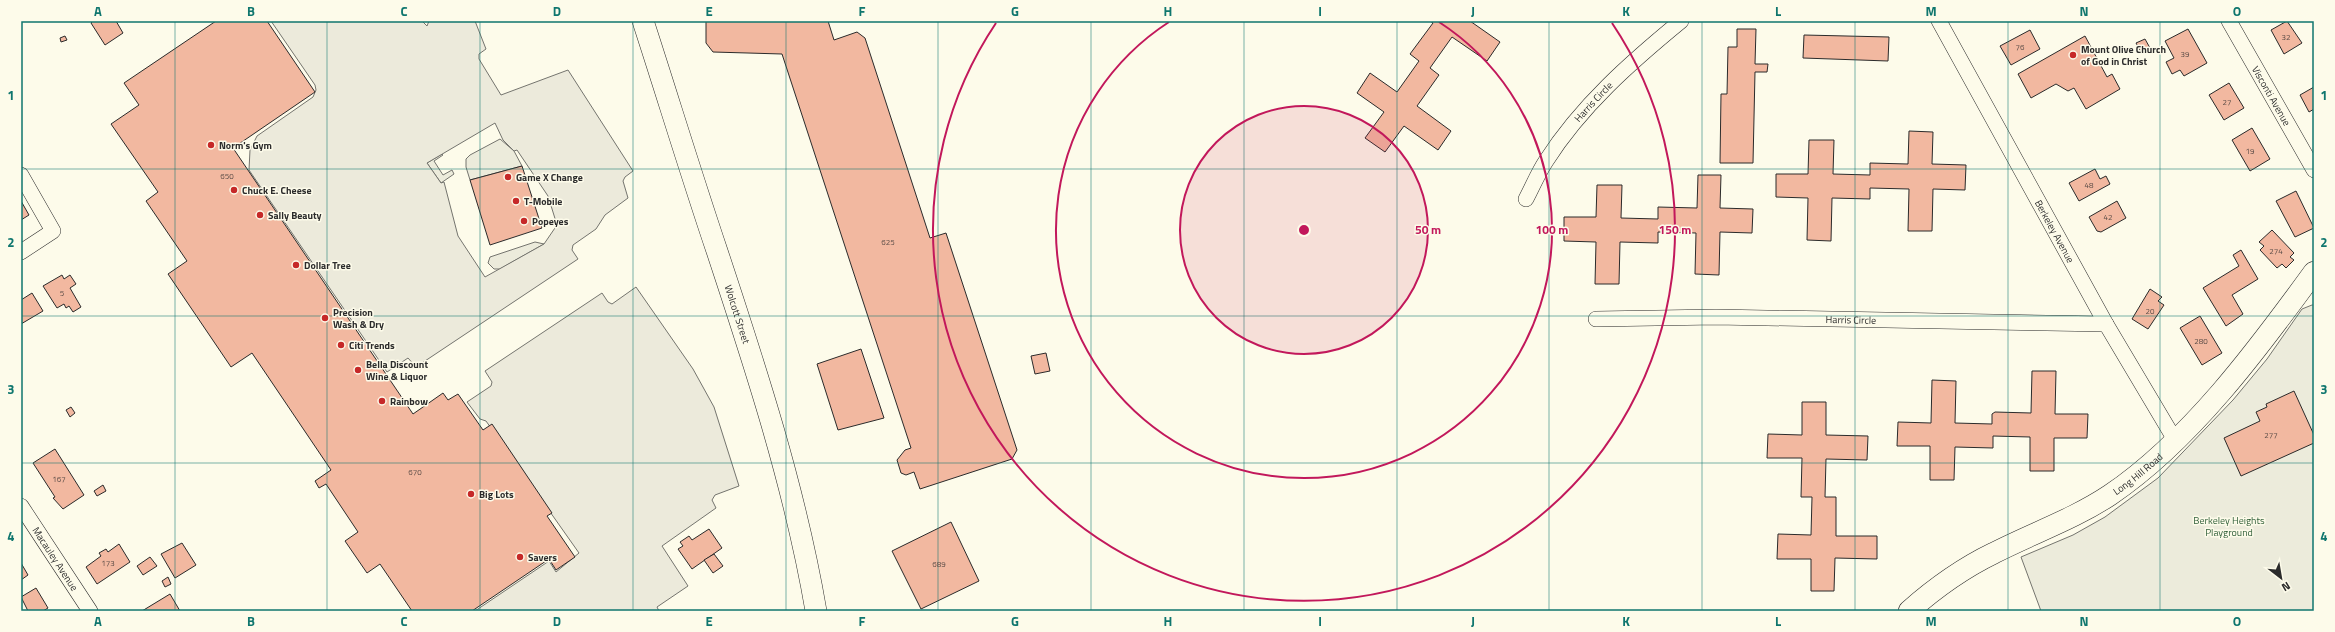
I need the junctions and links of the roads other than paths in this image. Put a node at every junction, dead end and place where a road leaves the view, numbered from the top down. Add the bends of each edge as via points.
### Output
1 (643, 21) edge
2 (1681, 21) edge
3 (1939, 21) edge
4 (2229, 21) edge
5 (2314, 170) edge
6 (21, 175) edge
7 (1526, 199) dead end
8 (21, 252) edge
9 (2314, 272) edge
10 (1596, 319) dead end
11 (2106, 324) junction
12 (2175, 440) junction
13 (21, 506) edge
14 (90, 611) edge
15 (816, 611) edge
16 (1909, 611) edge

1 - 15 main road, Wolcott Street via 784,465
2 - 7 street, Harris Circle via 1613,79 1577,119 1545,161
3 - 11 street, Berkeley Avenue
4 - 5 street, Visconti Avenue
6 - 8 street via 53,231
9 - 12 main road, Long Hill Road via 2234,376
10 - 11 street, Harris Circle via 1716,318
11 - 12 street, Berkeley Avenue
12 - 16 main road, Long Hill Road via 2143,470 2110,495 2058,524 1977,562
13 - 14 street, Macauley Avenue

